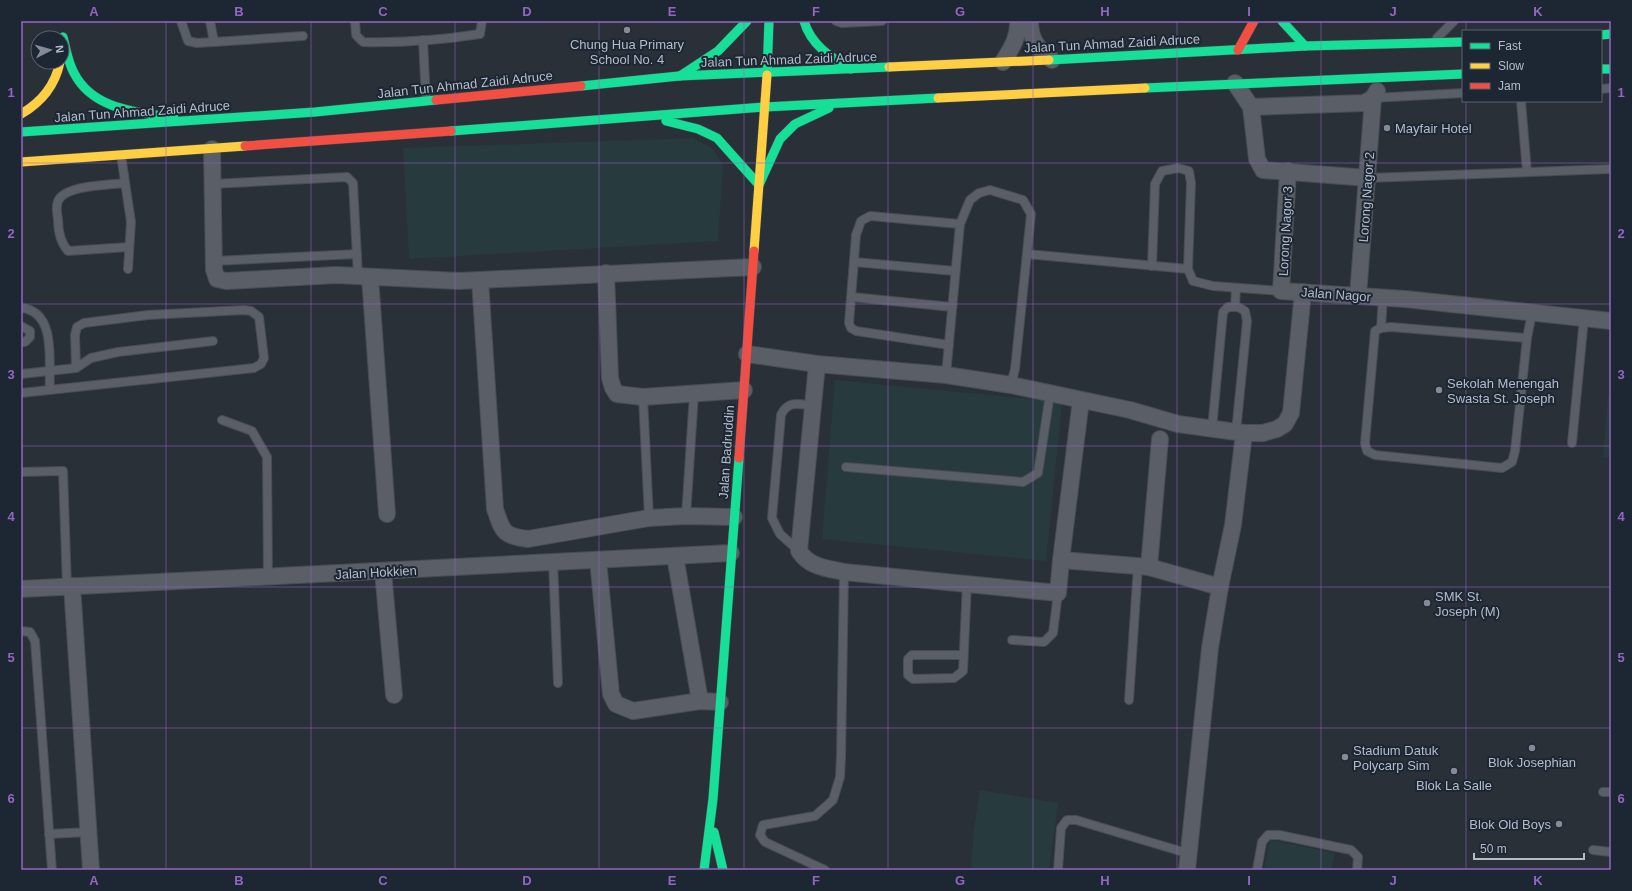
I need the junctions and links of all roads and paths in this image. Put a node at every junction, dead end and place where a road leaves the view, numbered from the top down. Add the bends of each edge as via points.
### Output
1 (180, 21) edge
2 (210, 21) edge
3 (355, 21) edge
4 (482, 21) edge
5 (747, 21) edge
6 (769, 21) edge
7 (804, 21) edge
8 (836, 21) edge
9 (882, 21) edge
10 (1018, 21) edge
11 (1030, 21) edge
12 (1254, 21) edge
13 (1282, 21) edge
14 (1454, 21) edge
15 (62, 26) dead end
16 (62, 30) edge
17 (303, 36) dead end
18 (423, 40) junction
19 (214, 42) junction
20 (1462, 42) edge
21 (1432, 43) junction
22 (1305, 46) junction
23 (1238, 50) junction
24 (1052, 60) junction
25 (70, 62) edge
26 (1003, 62) junction
27 (59, 70) edge
28 (852, 70) junction
29 (768, 71) junction
30 (1462, 74) edge
31 (679, 76) junction
32 (1385, 77) junction
33 (1235, 84) junction
34 (1462, 93) edge
35 (1373, 98) junction
36 (426, 101) junction
37 (842, 102) junction
38 (1522, 102) edge
39 (765, 107) junction
40 (1251, 107) junction
41 (21, 114) edge
42 (649, 117) junction
43 (190, 120) junction
44 (21, 132) edge
45 (212, 150) junction
46 (121, 155) junction
47 (21, 162) edge
48 (1611, 169) edge
49 (1288, 171) junction
50 (1527, 172) junction
51 (1368, 178) junction
52 (125, 183) junction
53 (212, 184) junction
54 (760, 186) junction
55 (960, 224) junction
56 (129, 247) junction
57 (357, 254) junction
58 (1027, 254) junction
59 (214, 261) junction
60 (854, 262) junction
61 (1152, 266) junction
62 (753, 267) junction
63 (128, 269) dead end
64 (1188, 269) junction
65 (955, 271) junction
66 (606, 273) junction
67 (364, 277) junction
68 (480, 280) junction
69 (1236, 288) junction
70 (1282, 291) junction
71 (1303, 292) junction
72 (1358, 296) junction
73 (852, 297) junction
74 (1383, 297) junction
75 (952, 307) junction
76 (1235, 307) junction
77 (21, 308) edge
78 (1532, 313) junction
79 (1584, 318) junction
80 (1611, 321) edge
81 (21, 326) edge
82 (1381, 328) junction
83 (1527, 338) junction
84 (213, 341) dead end
85 (21, 342) edge
86 (949, 346) junction
87 (747, 354) junction
88 (817, 364) junction
89 (76, 368) junction
90 (49, 372) junction
91 (21, 374) edge
92 (946, 375) junction
93 (1011, 385) junction
94 (50, 390) junction
95 (744, 390) junction
96 (21, 393) edge
97 (694, 394) junction
98 (1050, 394) junction
99 (642, 397) junction
100 (1081, 400) junction
101 (813, 406) junction
102 (222, 420) dead end
103 (1212, 429) junction
104 (1240, 432) junction
105 (1160, 439) dead end
106 (1572, 443) dead end
107 (846, 468) dead end
108 (21, 472) edge
109 (387, 514) dead end
110 (686, 516) junction
111 (734, 517) junction
112 (649, 518) junction
113 (799, 551) junction
114 (731, 553) junction
115 (675, 556) junction
116 (598, 560) junction
117 (1061, 560) junction
118 (553, 562) junction
119 (1143, 567) junction
120 (383, 571) junction
121 (844, 572) junction
122 (268, 577) junction
123 (967, 583) junction
124 (70, 586) junction
125 (1220, 587) junction
126 (21, 589) edge
127 (1058, 593) junction
128 (21, 631) edge
129 (1012, 640) dead end
130 (963, 655) junction
131 (558, 683) dead end
132 (394, 695) dead end
133 (1129, 700) dead end
134 (700, 701) junction
135 (720, 702) junction
136 (713, 799) junction
137 (89, 832) junction
138 (49, 834) junction
139 (1593, 850) dead end
140 (1611, 852) edge
141 (1190, 854) junction
142 (52, 870) edge
143 (91, 870) edge
144 (704, 870) edge
145 (723, 870) edge
146 (825, 870) edge
147 (1058, 870) edge
148 (1187, 870) edge
149 (1257, 870) edge
150 (1357, 870) edge

1 - 19 lane via 188,41
2 - 19 lane
3 - 18 lane via 356,35 363,42
4 - 18 lane via 480,34
5 - 31 main road via 718,51
6 - 29 main road, Jalan Badruddin
7 - 28 main road via 813,42 827,56
8 - 9 lane
10 - 26 street via 1012,47
11 - 24 street via 1030,29 1038,49
12 - 23 main road
13 - 22 main road
14 - 21 lane
15 - 16 main road
17 - 19 lane
18 - 36 lane
20 - 21 main road, Jalan Tun Ahmad Zaidi Adruce
21 - 22 main road, Jalan Tun Ahmad Zaidi Adruce
22 - 23 main road, Jalan Tun Ahmad Zaidi Adruce
23 - 24 main road, Jalan Tun Ahmad Zaidi Adruce
24 - 26 main road, Jalan Tun Ahmad Zaidi Adruce
25 - 43 main road via 86,91 111,107
26 - 28 main road, Jalan Tun Ahmad Zaidi Adruce
27 - 41 main road via 58,76 45,96
28 - 29 main road, Jalan Tun Ahmad Zaidi Adruce
29 - 31 main road, Jalan Tun Ahmad Zaidi Adruce
29 - 39 main road, Jalan Badruddin
30 - 32 main road
31 - 36 main road, Jalan Tun Ahmad Zaidi Adruce
32 - 33 main road
32 - 35 street
33 - 37 main road
33 - 40 street
34 - 35 lane
35 - 40 street via 1364,103
35 - 51 street, Lorong Nagor 2
36 - 43 main road, Jalan Tun Ahmad Zaidi Adruce via 315,112
37 - 39 main road
37 - 54 main road via 795,124 780,139
38 - 50 lane
39 - 42 main road
39 - 54 main road, Jalan Badruddin
40 - 49 street via 1257,159 1263,170
42 - 45 main road
42 - 54 main road via 698,129 717,138
43 - 44 main road, Jalan Tun Ahmad Zaidi Adruce
45 - 46 main road
45 - 53 street
46 - 47 main road
46 - 52 lane
48 - 50 lane
49 - 51 street
49 - 70 street, Lorong Nagor 3
50 - 51 lane
51 - 72 street, Lorong Nagor 2
52 - 56 lane via 131,222
52 - 56 lane via 75,189 61,196 57,202 58,228 63,245 68,251
53 - 57 lane via 347,177 354,183
53 - 59 street
54 - 62 main road, Jalan Badruddin
55 - 58 lane via 970,200 979,193 990,190 1023,200 1031,214
55 - 60 lane via 870,216 861,221 856,235
55 - 65 lane
56 - 63 lane
57 - 59 lane
57 - 67 lane
58 - 61 lane
58 - 93 lane
59 - 67 street via 216,279 336,275
60 - 65 lane
60 - 73 lane
61 - 64 lane
61 - 64 lane via 1155,184 1162,171 1178,168 1189,171 1191,183
62 - 66 street
62 - 87 main road, Jalan Badruddin
64 - 69 lane, Jalan Nagor via 1193,280 1213,286
65 - 75 lane
66 - 68 street
66 - 99 street via 610,378 617,394
67 - 68 street via 459,282
67 - 109 street
68 - 112 street via 495,509 501,527 512,537 528,539
69 - 70 lane, Jalan Nagor
69 - 76 lane
70 - 71 street, Jalan Nagor
71 - 72 street, Jalan Nagor
71 - 104 street via 1291,413 1285,424 1277,429
72 - 74 street, Jalan Nagor
73 - 75 lane
73 - 86 lane via 849,323 852,328
74 - 78 street, Jalan Nagor
74 - 82 lane
75 - 86 lane
76 - 103 lane via 1228,307 1223,312
76 - 104 lane via 1245,311 1247,321
77 - 90 lane via 29,309 40,317 49,334
78 - 79 street, Jalan Nagor
78 - 83 lane
79 - 80 street, Jalan Nagor
79 - 106 lane
81 - 85 lane via 30,331 30,337
82 - 83 lane
82 - 83 lane via 1375,331 1365,443 1367,451 1375,455 1502,468 1512,462 1516,451
84 - 89 lane via 118,352 91,358
86 - 92 lane
87 - 88 street
87 - 95 main road, Jalan Badruddin
88 - 92 street
88 - 101 street
89 - 90 lane
89 - 94 lane via 75,335 77,326 84,323 148,315 244,310 251,311 259,317 264,358 261,364 254,368
90 - 91 lane
90 - 94 lane
92 - 93 street
93 - 98 street
94 - 96 lane
95 - 97 street
95 - 111 main road, Jalan Badruddin
97 - 99 street
97 - 110 lane
98 - 100 street
98 - 107 lane via 1038,473 1023,482
99 - 112 lane
100 - 103 street via 1130,410 1178,424
100 - 117 street
101 - 113 street
101 - 113 lane via 792,403 784,408 781,415 772,518 780,534
102 - 122 lane via 252,431 267,457
103 - 104 street
104 - 125 street via 1233,525
105 - 119 street
108 - 124 lane via 63,471
110 - 111 street
110 - 112 street
111 - 114 main road, Jalan Badruddin
113 - 121 street via 805,560 817,566
114 - 115 street, Jalan Hokkien
114 - 135 main road, Jalan Badruddin
115 - 116 street, Jalan Hokkien
115 - 134 street
116 - 118 street, Jalan Hokkien
116 - 134 street via 611,694 616,704 633,711
117 - 119 street
117 - 127 street
118 - 120 street, Jalan Hokkien
118 - 131 lane
119 - 125 street
119 - 133 lane
120 - 122 street, Jalan Hokkien
120 - 132 street
121 - 123 street
121 - 146 lane via 841,764 833,800 816,816 764,825 760,835 766,842
122 - 124 street, Jalan Hokkien
123 - 127 street
123 - 130 lane
124 - 126 street, Jalan Hokkien
124 - 137 street
125 - 141 street via 1210,648
127 - 129 lane via 1053,633 1044,642
128 - 138 lane via 30,632 35,641
130 - 130 lane via 962,671 954,678 913,678 908,675 908,659 912,655
134 - 135 street
135 - 136 main road, Jalan Badruddin
136 - 144 main road, Jalan Badruddin
136 - 145 main road, Jalan Badruddin via 714,835
137 - 138 lane
137 - 143 street
138 - 142 lane
139 - 140 lane
141 - 147 lane via 1076,820 1067,820 1061,828
141 - 148 street
149 - 150 lane via 1262,842 1268,835 1351,850 1358,857

